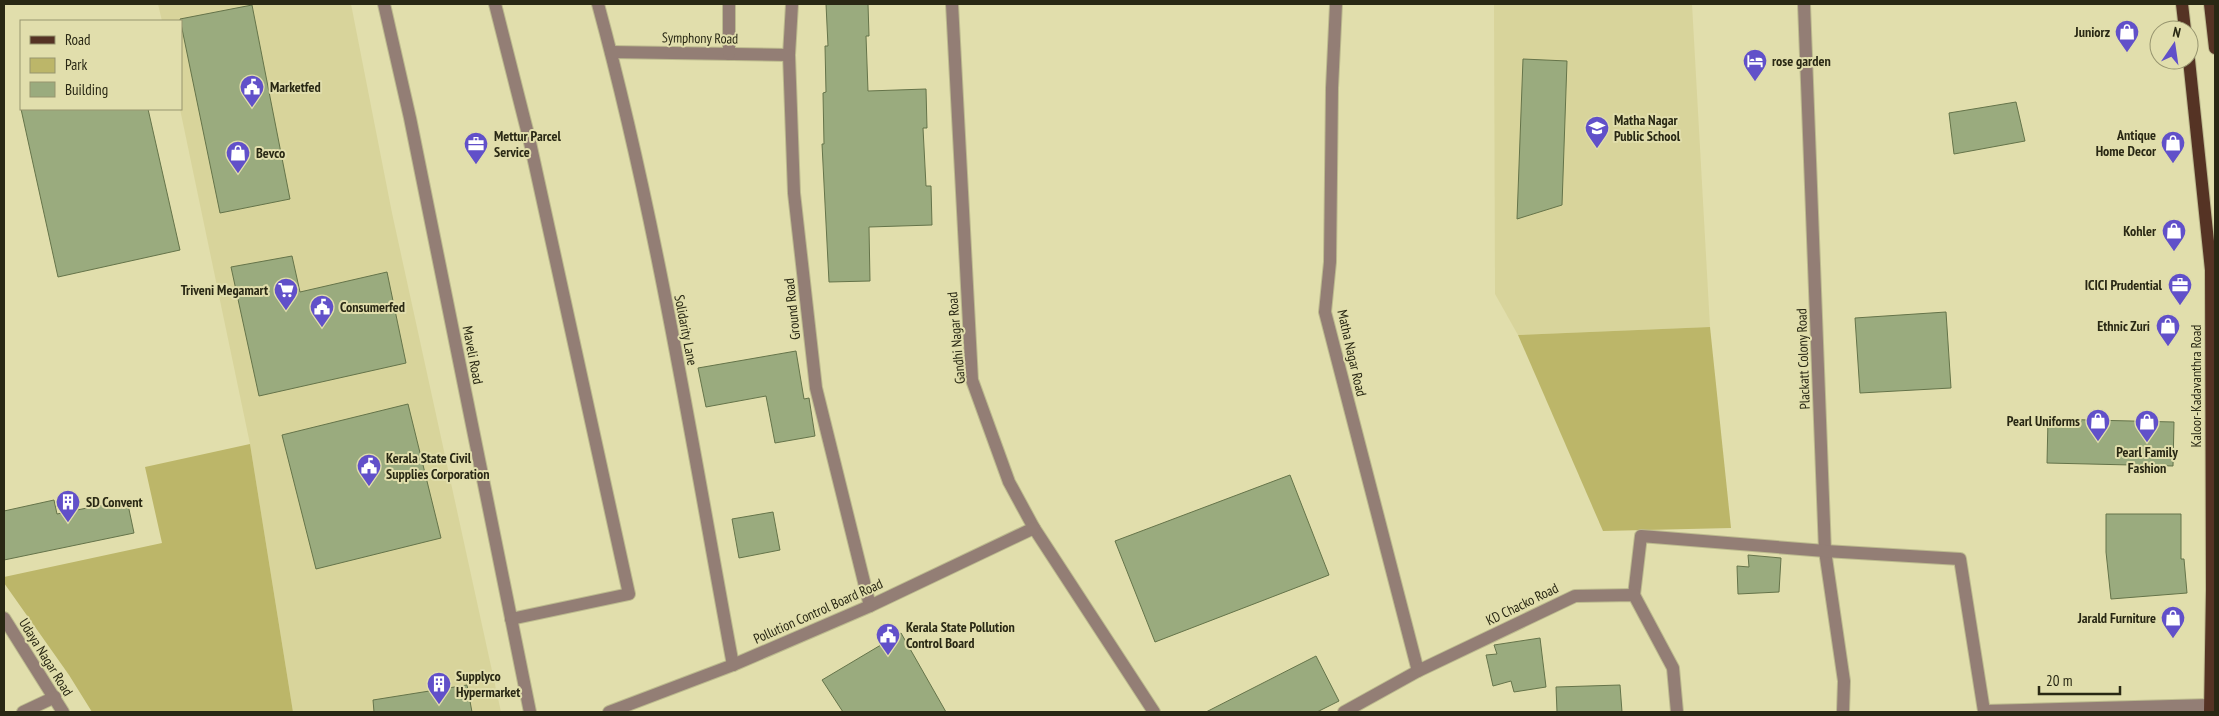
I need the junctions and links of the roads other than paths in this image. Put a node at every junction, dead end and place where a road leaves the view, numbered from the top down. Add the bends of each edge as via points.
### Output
1 (384, 4) edge
2 (495, 4) edge
3 (598, 4) edge
4 (729, 4) edge
5 (792, 4) edge
6 (952, 4) edge
7 (1336, 4) edge
8 (1804, 4) edge
9 (2182, 4) edge
10 (2210, 4) edge
11 (2184, 20) edge
12 (2215, 48) edge
13 (611, 52) junction
14 (729, 54) junction
15 (789, 55) junction
16 (2190, 70) edge
17 (2215, 182) edge
18 (2202, 183) junction
19 (1034, 528) junction
20 (1825, 552) junction
21 (1634, 594) junction
22 (870, 606) junction
23 (4, 618) edge
24 (511, 619) junction
25 (733, 665) junction
26 (1418, 671) junction
27 (55, 696) junction
28 (2210, 709) edge
29 (1984, 711) edge
30 (24, 712) edge
31 (63, 712) edge
32 (530, 712) edge
33 (609, 712) edge
34 (1154, 712) edge
35 (1344, 712) edge
36 (1677, 712) edge
37 (1843, 712) edge

1 - 24 street, Maveli Road
2 - 24 street via 529,138 629,594
3 - 13 street, Solidarity Lane
4 - 14 street
5 - 15 street, Ground Road
6 - 19 street, Gandhi Nagar Road via 972,380 1009,482
7 - 26 street, Matha Nagar Road via 1330,262 1325,312
8 - 20 street, Plackatt Colony Road
9 - 11 main road
10 - 12 main road
13 - 14 street, Symphony Road
13 - 25 street, Solidarity Lane via 661,277
14 - 15 street, Symphony Road
15 - 22 street, Ground Road via 794,193 816,388
16 - 18 main road, Kaloor-Kadavanthra Road
17 - 18 main road
18 - 28 main road, Kaloor-Kadavanthra Road via 2211,270
19 - 22 street, Pollution Control Board Road
19 - 34 street, Gandhi Nagar Road
20 - 21 street via 1641,536
20 - 29 street via 1960,559
20 - 37 street, Plackatt Colony Road via 1844,682
21 - 26 street, KD Chacko Road via 1575,596
21 - 36 street via 1673,668
22 - 25 street, Pollution Control Board Road
23 - 27 street, Udaya Nagar Road
24 - 32 street, Maveli Road
25 - 33 street, Pollution Control Board Road
26 - 35 street, KD Chacko Road
27 - 30 street
27 - 31 street, Udaya Nagar Road
28 - 29 street

